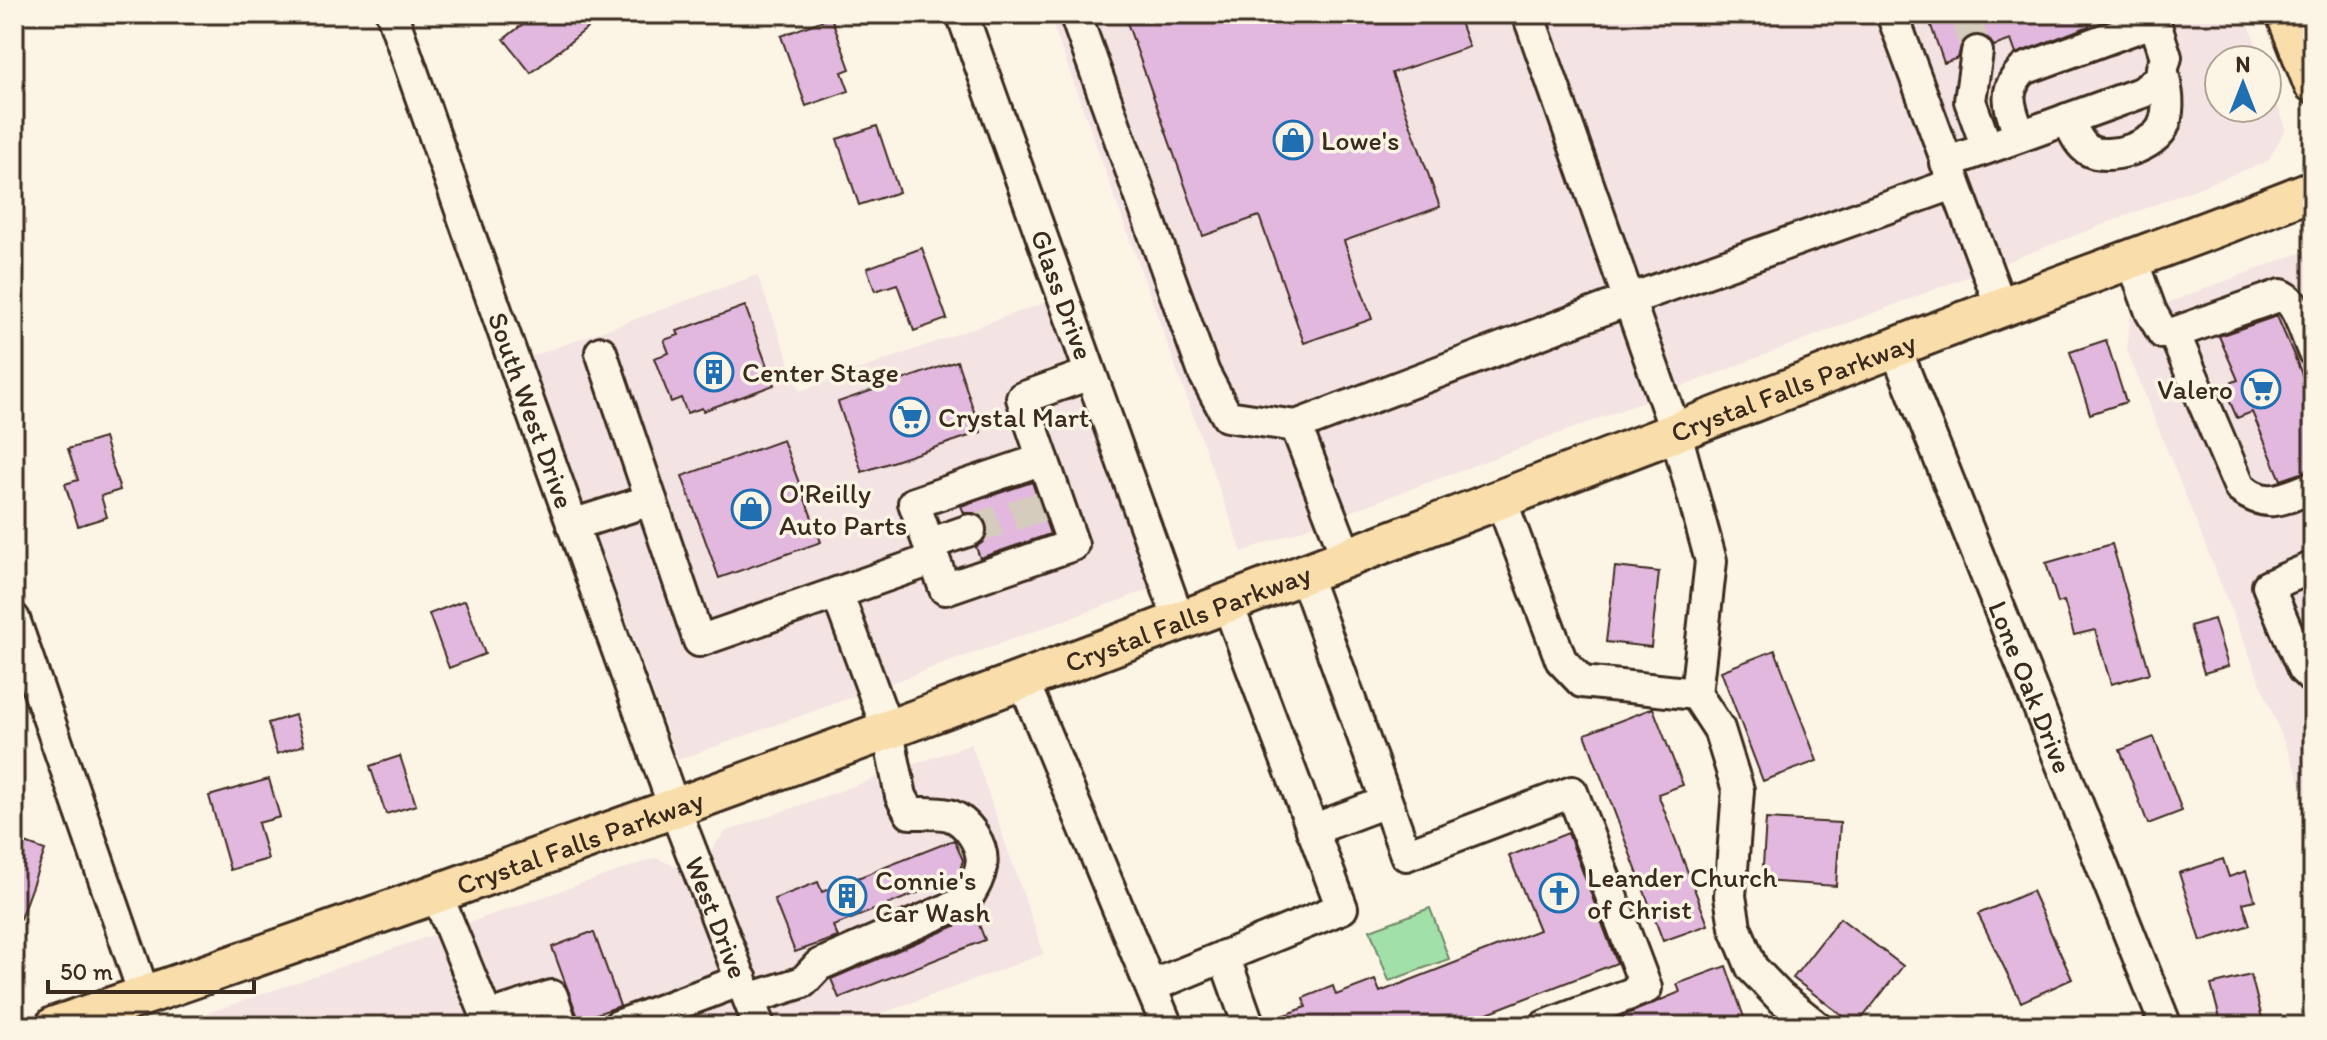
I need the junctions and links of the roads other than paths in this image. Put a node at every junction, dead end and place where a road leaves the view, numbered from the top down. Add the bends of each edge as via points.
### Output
1 (392, 14) edge
2 (962, 14) edge
3 (1075, 14) edge
4 (1528, 14) edge
5 (1892, 14) edge
6 (2286, 14) edge
7 (2154, 18) edge
8 (1977, 52) tunnel mouth
9 (2162, 68) junction
10 (2313, 83) edge
11 (2067, 119) junction
12 (2020, 136) junction
13 (1987, 148) junction
14 (1950, 174) junction
15 (2313, 190) edge
16 (2132, 260) junction
17 (1631, 299) junction
18 (2001, 307) junction
19 (2174, 333) junction
20 (1895, 347) junction
21 (2313, 351) edge
22 (601, 352) dead end
23 (1090, 374) junction
24 (1296, 426) junction
25 (1676, 433) junction
26 (1043, 459) junction
27 (2313, 487) edge
28 (651, 500) junction
29 (1501, 500) junction
30 (572, 525) junction
31 (970, 530) tunnel mouth
32 (931, 551) junction
33 (1347, 558) junction
34 (2313, 567) edge
35 (1304, 573) junction
36 (837, 593) junction
37 (1227, 602) junction
38 (14, 619) edge
39 (1179, 620) junction
40 (1022, 678) junction
41 (2313, 679) edge
42 (1696, 694) junction
43 (887, 728) junction
44 (1386, 802) junction
45 (674, 807) junction
46 (1312, 830) junction
47 (437, 895) junction
48 (1224, 956) junction
49 (1152, 986) junction
50 (144, 994) junction
51 (750, 1002) edge
52 (73, 1023) edge
53 (562, 1026) edge
54 (618, 1026) edge
55 (1167, 1026) edge
56 (1249, 1026) edge
57 (1545, 1026) edge
58 (1816, 1026) edge
59 (2166, 1026) edge

1 - 30 street, South West Drive
2 - 23 street, Glass Drive
3 - 24 street via 1204,373 1227,416
4 - 17 street
5 - 14 street
6 - 10 main road
7 - 9 street via 2166,57
7 - 12 street via 2024,69 2009,89
8 - 13 street via 1970,101
9 - 11 street via 2160,78 2143,92
9 - 11 street via 2167,111 2156,138 2110,156 2097,154 2085,148
11 - 12 street
12 - 13 street
13 - 14 street
14 - 17 street
14 - 18 street
15 - 16 main road, Crystal Falls Parkway
16 - 18 main road, Crystal Falls Parkway
16 - 19 street via 2157,327
17 - 24 street
17 - 25 street
18 - 20 main road, Crystal Falls Parkway
19 - 21 street via 2281,295 2293,304
19 - 27 street via 2240,488 2269,501
20 - 25 main road, Crystal Falls Parkway
20 - 59 street, Lone Oak Drive
22 - 28 street
23 - 26 street via 1022,398
23 - 39 street, Glass Drive
24 - 33 street
25 - 29 main road, Crystal Falls Parkway
25 - 42 street via 1711,561
26 - 32 street via 914,503
26 - 32 street via 1050,503 1073,545 945,589
28 - 30 street
28 - 36 street via 699,641
29 - 33 main road, Crystal Falls Parkway
29 - 42 street via 1561,660 1582,682
30 - 45 street, South West Drive
31 - 32 street
32 - 36 street
33 - 35 main road, Crystal Falls Parkway
34 - 41 street via 2268,586 2303,669
35 - 37 main road, Crystal Falls Parkway
35 - 44 street
36 - 43 street
37 - 39 main road, Crystal Falls Parkway
37 - 46 street
38 - 50 street
39 - 40 main road, Crystal Falls Parkway
40 - 43 main road, Crystal Falls Parkway
40 - 49 street
42 - 58 street via 1719,729 1738,790 1730,896 1735,927 1752,968
43 - 45 main road, Crystal Falls Parkway
43 - 51 street via 901,796 910,813 949,815 966,824 982,864 976,882 965,902 819,965 803,982
44 - 46 street
44 - 57 street via 1406,855 1572,792 1646,988
45 - 47 main road, Crystal Falls Parkway
45 - 51 street, West Drive
46 - 48 street via 1342,908
47 - 50 main road, Crystal Falls Parkway
47 - 53 street via 487,1017 552,996
48 - 49 street
48 - 56 street
49 - 55 street
50 - 52 main road, Crystal Falls Parkway
51 - 54 street

